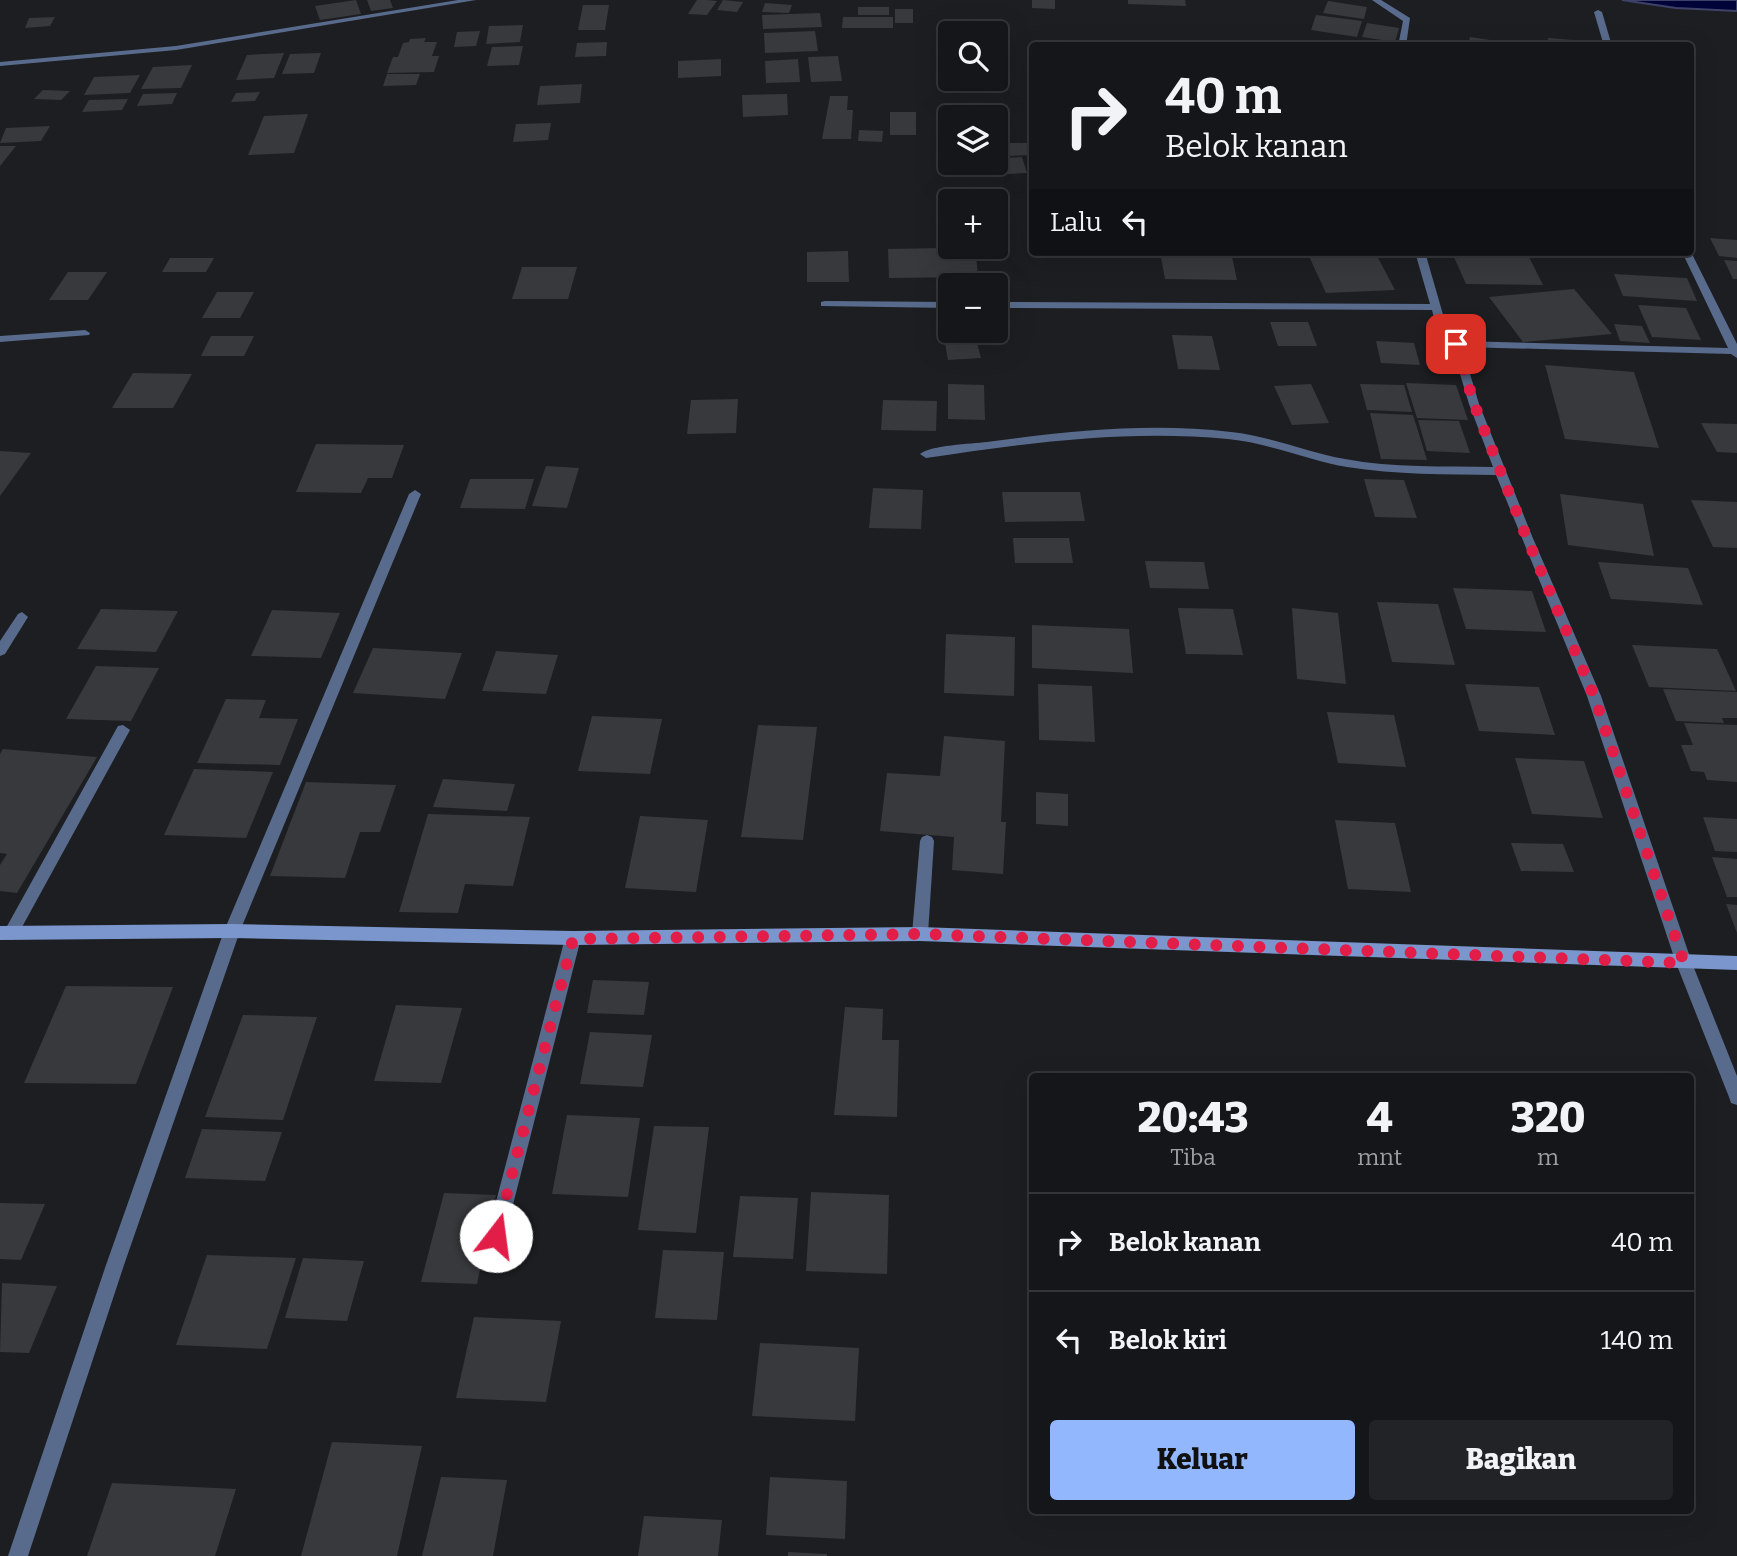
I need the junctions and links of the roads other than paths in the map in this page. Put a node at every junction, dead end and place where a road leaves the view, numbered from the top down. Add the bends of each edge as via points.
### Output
1 (472, 0) edge
2 (1376, 0) edge
3 (1598, 12) dead end
4 (1403, 42) edge
5 (1607, 42) edge
6 (0, 64) edge
7 (1421, 256) edge
8 (1689, 256) edge
9 (825, 304) dead end
10 (938, 305) edge
11 (1008, 305) edge
12 (1435, 307) junction
13 (85, 333) dead end
14 (0, 339) edge
15 (1456, 344) junction
16 (1736, 352) edge
17 (926, 454) dead end
18 (1502, 471) junction
19 (415, 494) dead end
20 (22, 617) dead end
21 (0, 651) edge
22 (123, 730) dead end
23 (927, 841) dead end
24 (232, 931) junction
25 (5, 933) edge
26 (920, 934) junction
27 (573, 939) junction
28 (1684, 963) junction
29 (1737, 963) edge
30 (1737, 1097) edge
31 (496, 1236) dead end
32 (18, 1556) edge

1 - 6 street via 176,48
2 - 4 street via 1406,20
3 - 5 street
7 - 12 street
8 - 16 street
9 - 10 street
11 - 12 street
12 - 15 street
13 - 14 street
15 - 16 street
15 - 18 street via 1474,404
17 - 18 street via 1049,435 1158,430 1276,442 1346,463 1410,470
18 - 28 street via 1594,696
19 - 24 street
20 - 21 street
22 - 25 street
23 - 26 street
24 - 25 street
24 - 27 street
24 - 32 street
26 - 27 street
26 - 28 street
27 - 31 street
28 - 29 street
28 - 30 street

